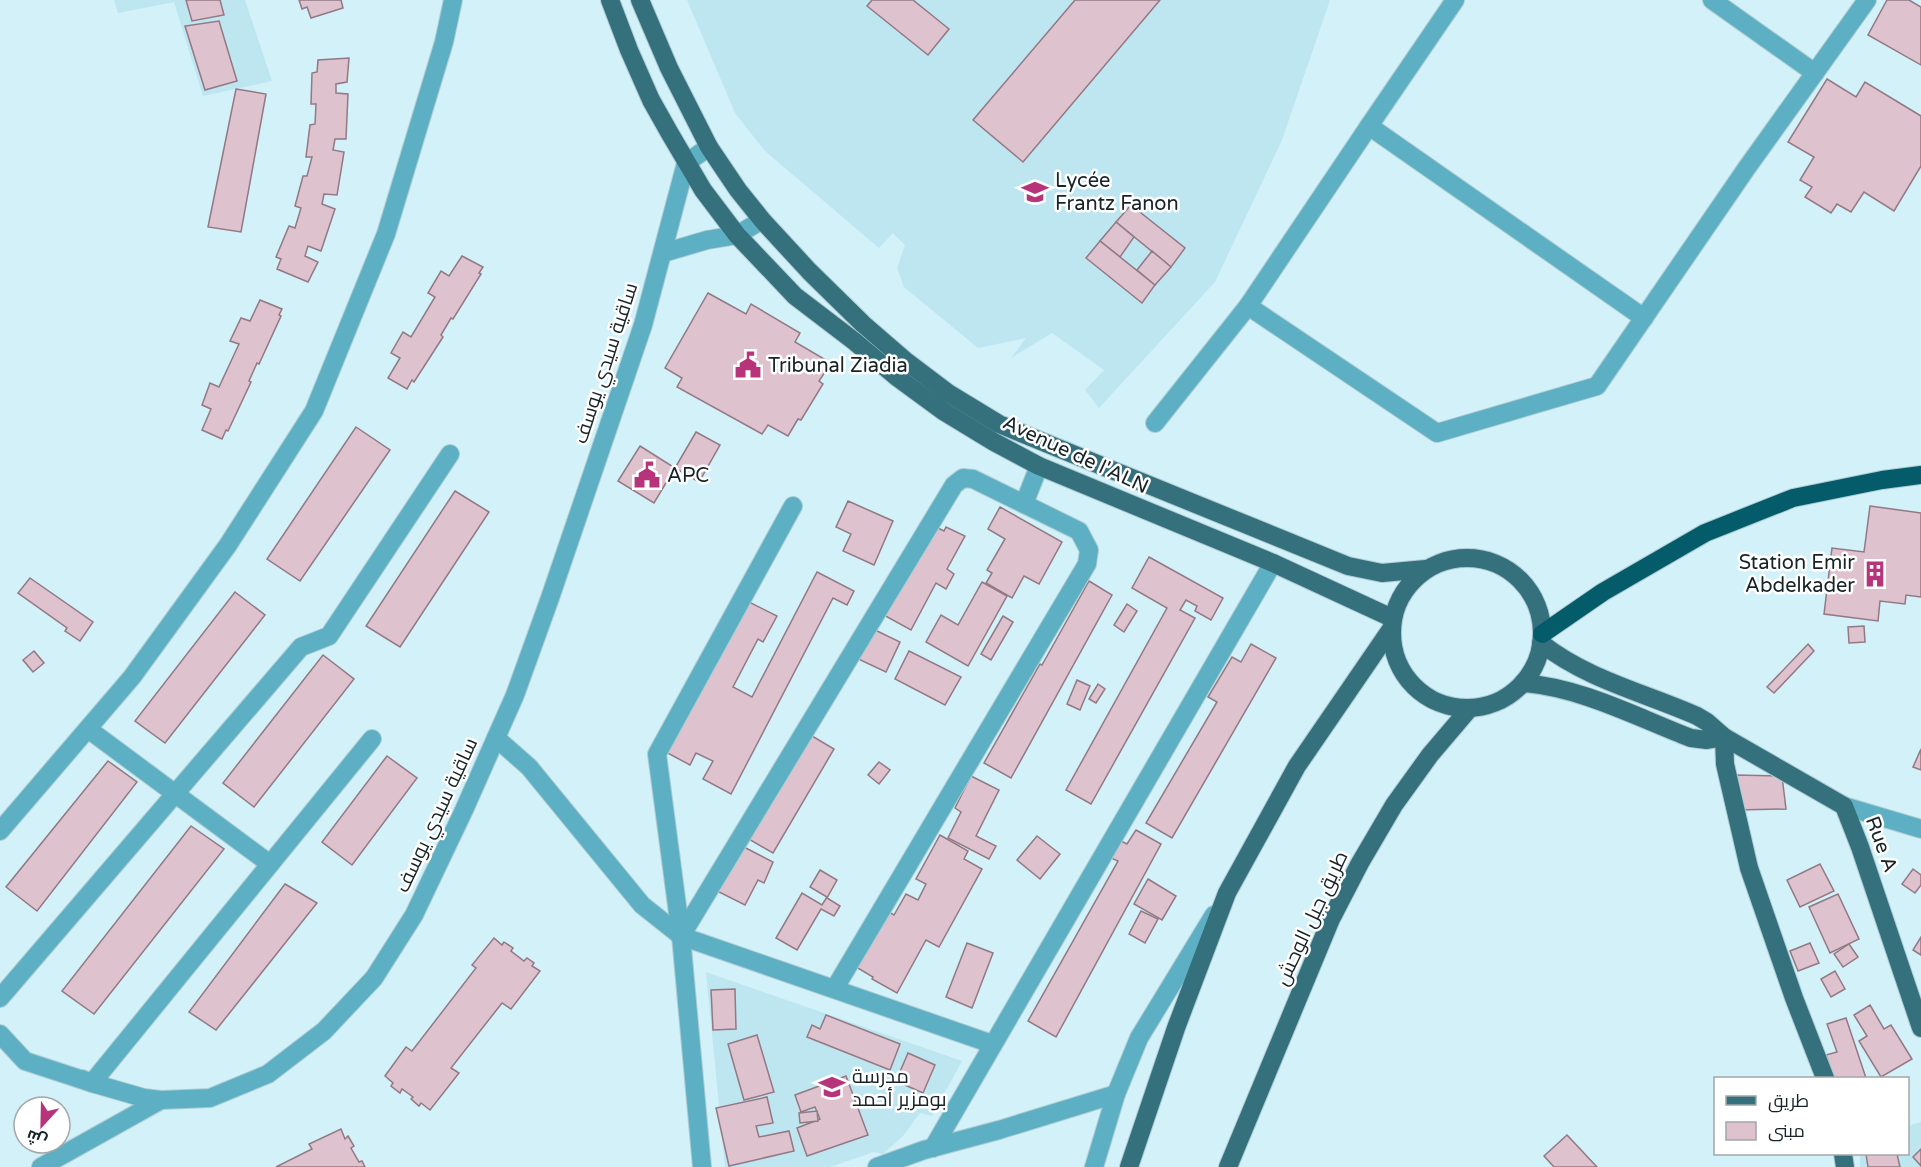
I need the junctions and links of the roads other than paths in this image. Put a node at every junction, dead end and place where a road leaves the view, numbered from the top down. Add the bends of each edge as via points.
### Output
1 (453, 0) edge
2 (610, 0) edge
3 (640, 0) edge
4 (1455, 0) edge
5 (1712, 0) edge
6 (1867, 0) edge
7 (1815, 73) junction
8 (1369, 126) junction
9 (709, 147) junction
10 (686, 163) junction
11 (762, 220) junction
12 (736, 235) junction
13 (663, 253) junction
14 (1248, 306) junction
15 (1644, 318) junction
16 (1155, 423) dead end
17 (450, 454) dead end
18 (1039, 466) junction
19 (1921, 475) edge
20 (1024, 504) junction
21 (793, 506) dead end
22 (1273, 563) junction
23 (1426, 569) junction
24 (1392, 623) junction
25 (1542, 638) junction
26 (1523, 683) junction
27 (1470, 708) junction
28 (88, 729) junction
29 (1724, 737) junction
30 (496, 738) junction
31 (372, 739) dead end
32 (175, 795) junction
33 (1844, 806) junction
34 (1921, 829) edge
35 (0, 831) edge
36 (270, 864) junction
37 (1227, 892) junction
38 (681, 936) junction
39 (835, 988) junction
40 (0, 998) edge
41 (1921, 1028) edge
42 (0, 1034) edge
43 (993, 1044) junction
44 (0, 1053) edge
45 (1826, 1077) edge
46 (92, 1083) junction
47 (1116, 1094) junction
48 (160, 1100) junction
49 (933, 1148) junction
50 (41, 1167) edge
51 (702, 1167) edge
52 (877, 1167) edge
53 (1094, 1167) edge
54 (1129, 1167) edge
55 (1228, 1167) edge

1 - 28 street via 386,234 314,411 228,545
2 - 10 main road, Avenue de l'ALN via 651,100
3 - 9 main road
4 - 8 street
5 - 7 street
6 - 7 street
7 - 15 street
8 - 14 street
8 - 15 street
9 - 10 street
9 - 11 main road
10 - 12 main road, Avenue de l'ALN
10 - 13 street, ساقية سيدي يوسف
11 - 12 street
11 - 23 main road via 824,286 907,362 999,424 1347,566 1382,573
12 - 13 street
12 - 18 main road, Avenue de l'ALN via 795,296 898,378 943,411
13 - 30 street, ساقية سيدي يوسف via 643,324 557,577
14 - 15 street via 1437,433 1597,386
14 - 16 street
17 - 32 street via 329,636 301,647
18 - 20 street
18 - 22 main road, Avenue de l'ALN
19 - 25 highway via 1793,498 1705,533 1603,592
20 - 38 street via 973,479 963,478 954,485
20 - 39 street via 1079,531 1089,550 1088,564
21 - 38 street via 657,754
22 - 24 main road, Avenue de l'ALN
22 - 43 street
23 - 24 main road via 1399,599
23 - 25 main road via 1446,560 1468,557 1501,566 1515,575 1535,601
24 - 27 main road via 1396,660 1413,686 1440,703
24 - 37 main road via 1297,766
25 - 26 main road via 1538,657
25 - 29 main road, Rue A via 1553,652 1580,668 1697,716
26 - 27 main road via 1508,696
26 - 29 main road via 1573,692 1691,738
27 - 55 main road, طريق جبل الوحش via 1406,788 1360,863 1331,919
28 - 32 street
28 - 35 street
29 - 33 main road, Rue A
29 - 45 main road via 1725,764 1749,868
30 - 38 street via 529,768 642,905
30 - 48 street, ساقية سيدي يوسف via 414,915 374,978 324,1031 268,1074 210,1098
31 - 36 street
32 - 36 street
32 - 40 street
33 - 34 street
33 - 41 main road, Rue A
36 - 46 street
37 - 47 street via 1139,1038
37 - 54 main road
38 - 39 street
38 - 51 street
39 - 43 street
42 - 46 street, ساقية سيدي يوسف via 25,1061
43 - 49 street
44 - 46 street
46 - 48 street, ساقية سيدي يوسف
47 - 49 street
47 - 53 street
48 - 50 street
49 - 52 street

